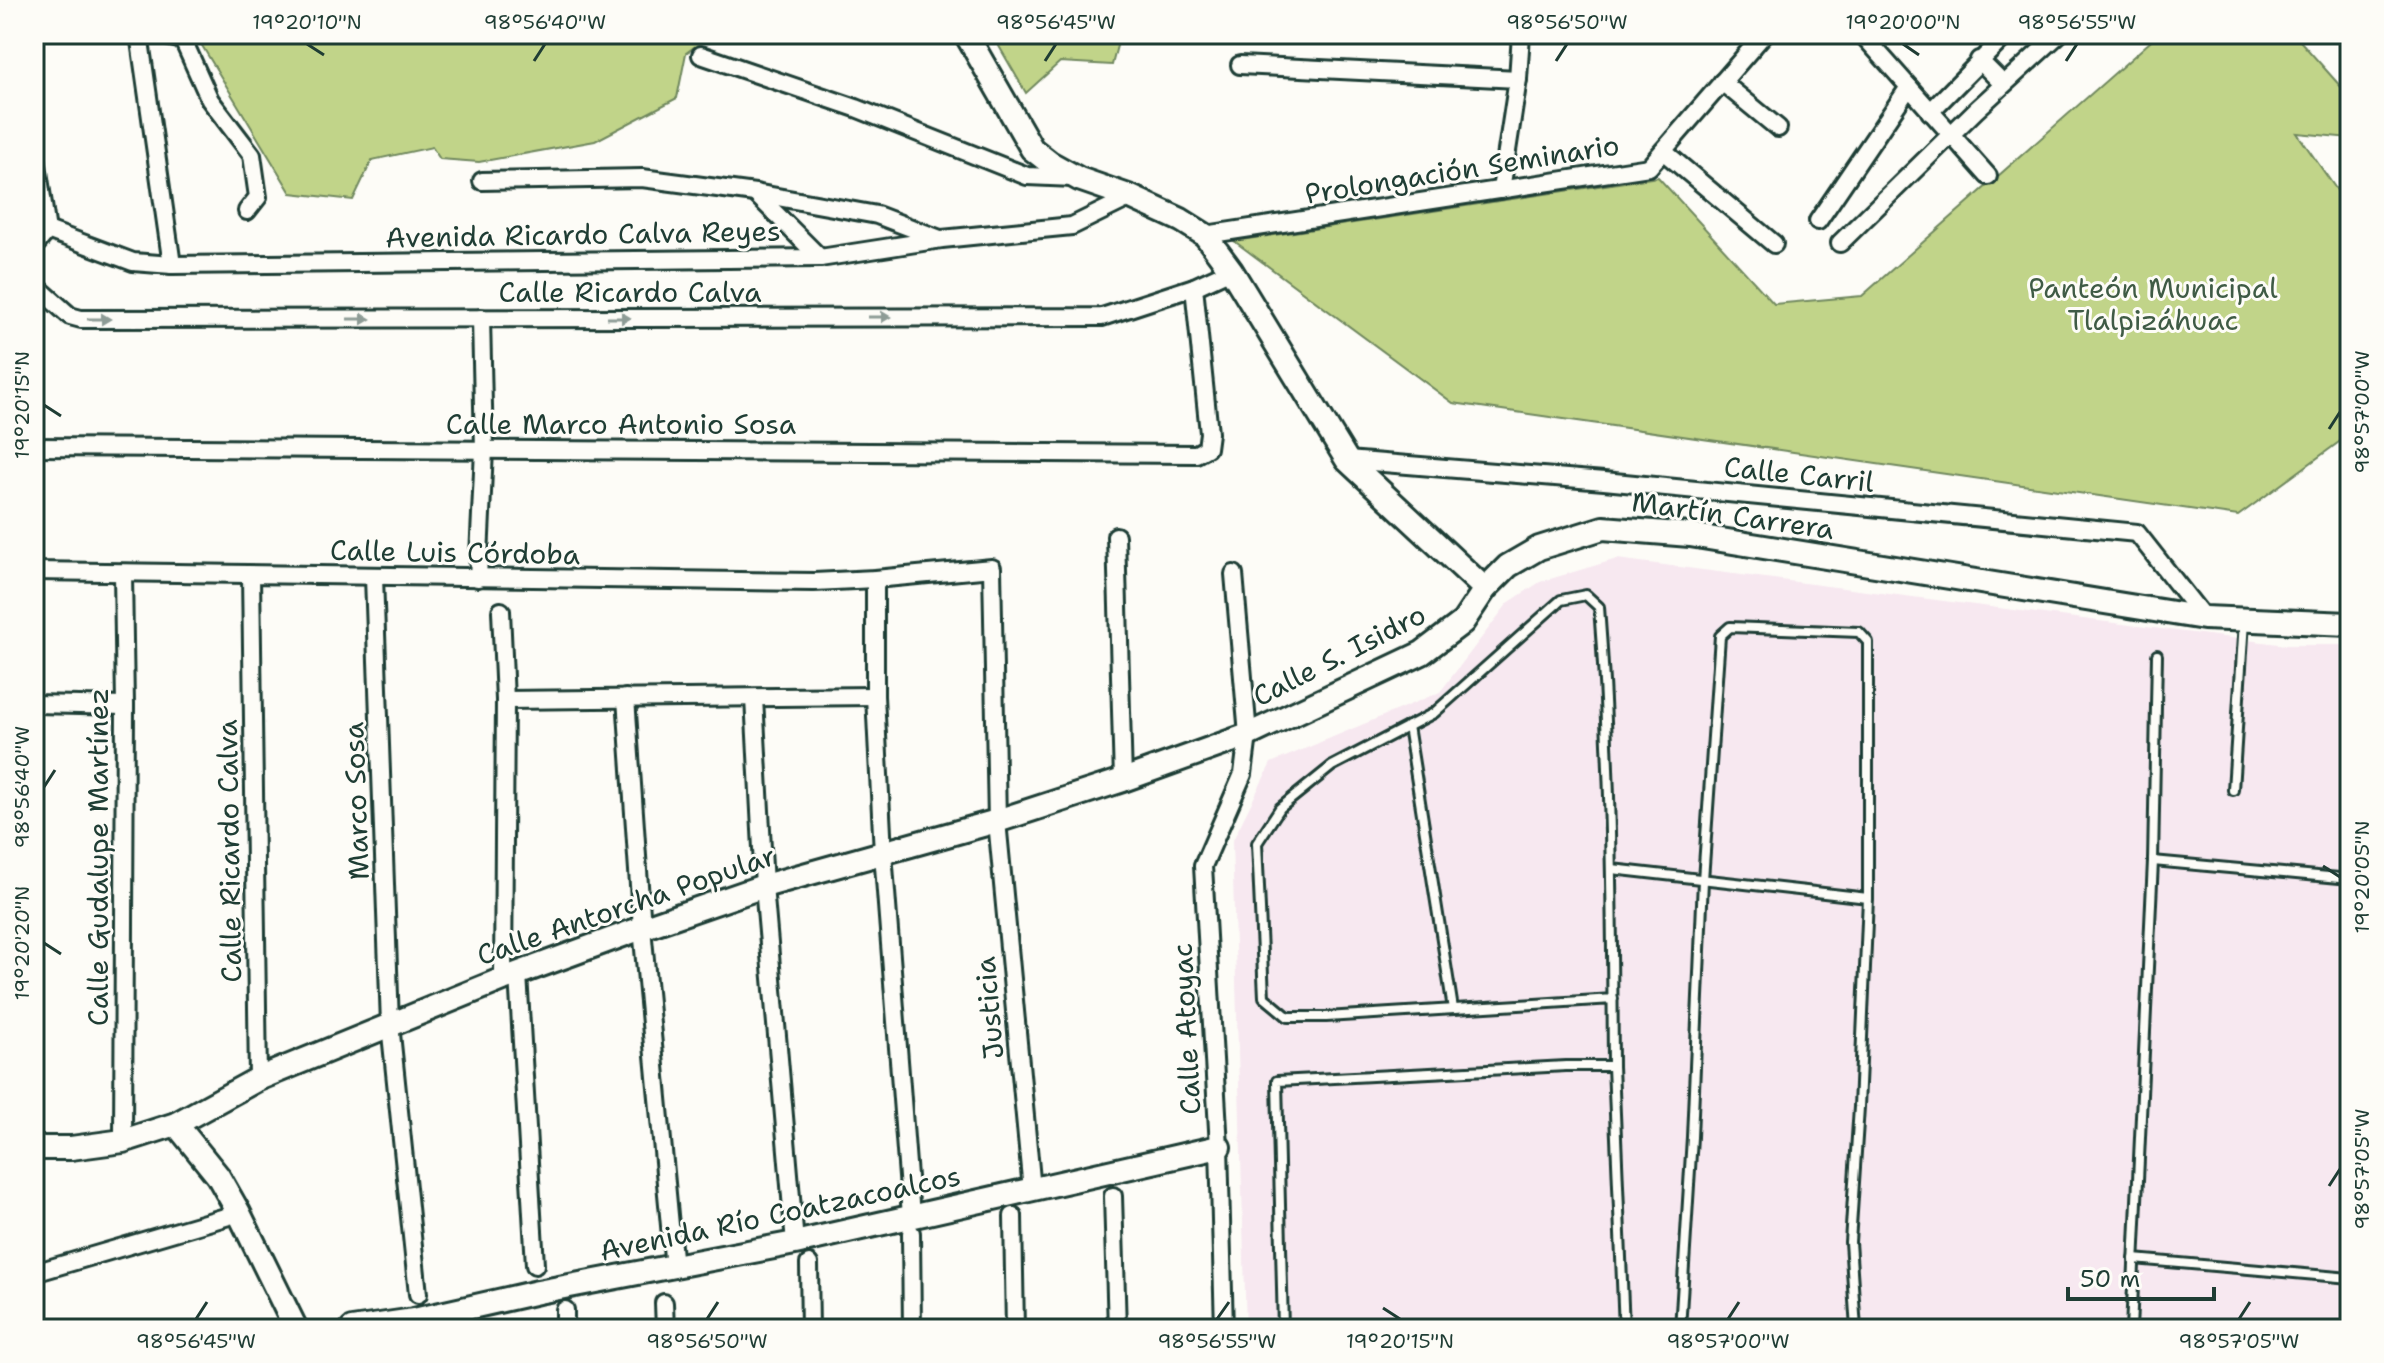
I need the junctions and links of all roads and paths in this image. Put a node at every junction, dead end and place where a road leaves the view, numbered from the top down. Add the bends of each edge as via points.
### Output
1 (139, 34) edge
2 (158, 34) edge
3 (966, 34) edge
4 (1521, 34) edge
5 (1764, 34) edge
6 (1862, 34) edge
7 (2007, 34) edge
8 (2059, 34) edge
9 (701, 55) dead end
10 (1979, 60) junction
11 (1240, 65) dead end
12 (1518, 79) junction
13 (1722, 82) junction
14 (2003, 84) junction
15 (1909, 87) junction
16 (1930, 112) junction
17 (1778, 128) dead end
18 (1951, 136) junction
19 (34, 145) edge
20 (1663, 151) junction
21 (1988, 176) dead end
22 (1079, 179) junction
23 (482, 181) dead end
24 (1501, 190) junction
25 (755, 193) junction
26 (1131, 197) junction
27 (247, 211) dead end
28 (1818, 221) dead end
29 (41, 228) edge
30 (1205, 235) junction
31 (942, 239) junction
32 (1840, 243) dead end
33 (1774, 244) dead end
34 (34, 247) edge
35 (820, 258) junction
36 (172, 265) junction
37 (1231, 270) junction
38 (34, 284) edge
39 (1194, 287) junction
40 (481, 318) junction
41 (34, 447) edge
42 (484, 450) junction
43 (1347, 460) junction
44 (1116, 536) dead end
45 (992, 568) joint
46 (34, 571) edge
47 (123, 573) junction
48 (1234, 574) dead end
49 (251, 575) junction
50 (374, 577) junction
51 (478, 578) junction
52 (875, 579) junction
53 (1485, 589) junction
54 (501, 611) dead end
55 (2204, 618) junction
56 (2244, 620) junction
57 (2350, 624) edge
58 (2157, 655) dead end
59 (875, 696) junction
60 (626, 698) junction
61 (754, 698) junction
62 (505, 700) junction
63 (34, 704) edge
64 (125, 706) junction
65 (1408, 726) junction
66 (1248, 735) junction
67 (1123, 780) junction
68 (2233, 790) dead end
69 (997, 821) junction
70 (883, 853) junction
71 (2153, 861) junction
72 (1612, 869) junction
73 (2350, 879) edge
74 (1703, 880) junction
75 (764, 886) junction
76 (1868, 898) junction
77 (642, 928) junction
78 (510, 976) junction
79 (1613, 999) junction
80 (1453, 1009) junction
81 (390, 1024) junction
82 (1613, 1066) junction
83 (258, 1079) junction
84 (176, 1124) junction
85 (123, 1141) junction
86 (1219, 1147) junction
87 (34, 1148) edge
88 (1032, 1190) junction
89 (1113, 1196) dead end
90 (239, 1213) junction
91 (1013, 1216) dead end
92 (911, 1225) junction
93 (795, 1243) junction
94 (2134, 1259) junction
95 (809, 1264) dead end
96 (535, 1265) dead end
97 (674, 1268) junction
98 (34, 1273) edge
99 (2350, 1278) edge
100 (418, 1294) dead end
101 (664, 1303) dead end
102 (565, 1310) dead end
103 (459, 1320) edge
104 (296, 1329) edge
105 (359, 1329) edge
106 (565, 1329) edge
107 (665, 1329) edge
108 (810, 1329) edge
109 (912, 1329) edge
110 (1015, 1329) edge
111 (1117, 1329) edge
112 (1224, 1329) edge
113 (1283, 1329) edge
114 (1624, 1329) edge
115 (1680, 1329) edge
116 (1856, 1329) edge
117 (2131, 1329) edge

1 - 36 street
2 - 27 street via 183,40 210,100 252,155 258,197
3 - 22 main road via 1032,149
4 - 12 street
5 - 13 street, Prolongación Seminario
6 - 15 street
7 - 10 street
8 - 14 street
9 - 22 street via 856,108 1027,176
10 - 14 street
10 - 16 street
11 - 12 street
12 - 24 street
13 - 17 street
13 - 20 street, Prolongación Seminario
14 - 18 street
15 - 16 street
15 - 28 street
16 - 18 street
18 - 21 street
18 - 32 street
19 - 29 street
20 - 24 street, Prolongación Seminario via 1649,167
20 - 33 street
22 - 26 main road
23 - 25 street via 642,178
24 - 30 street, Prolongación Seminario
25 - 31 street via 877,215
25 - 35 street
26 - 30 main road
26 - 31 street, Avenida Ricardo Calva Reyes via 1072,226
29 - 34 street
29 - 36 street, Avenida Ricardo Calva Reyes via 133,262
30 - 37 main road
31 - 35 street, Avenida Ricardo Calva Reyes
35 - 36 street, Avenida Ricardo Calva Reyes
37 - 39 street, Calle Ricardo Calva
37 - 43 main road
38 -> 40 street, Calle Ricardo Calva via 70,316 81,319
40 -> 39 street, Calle Ricardo Calva via 1102,317
39 - 42 street, Calle Marco Antonio Sosa via 1209,433 1207,448 1196,454
40 - 42 street
41 - 42 street, Calle Marco Antonio Sosa
42 - 51 street
43 - 53 main road
43 - 55 street, Calle Carril via 2137,533
44 - 67 street
45 - 52 street, Calle Luis Córdoba
45 - 69 street, Justicia
46 - 47 street, Calle Luis Córdoba
47 - 49 street, Calle Luis Córdoba
47 - 64 street, Calle Gudalupe Martínez
48 - 66 street, Calle Atoyac
49 - 50 street, Calle Luis Córdoba
49 - 83 street, Calle Ricardo Calva
50 - 51 street, Calle Luis Córdoba
50 - 81 street, Marco Sosa
51 - 52 street, Calle Luis Córdoba
52 - 59 street
53 - 55 main road, Martín Carrera via 1508,566 1539,548 1603,528 1690,535
53 - 66 main road, Calle S. Isidro via 1463,622 1422,653
54 - 62 street
55 - 56 main road, Martín Carrera
56 - 57 main road, Martín Carrera
56 - 68 lane
58 - 71 lane
59 - 61 street
59 - 70 street
60 - 61 street
60 - 62 street
60 - 77 street
61 - 75 street
62 - 78 street
63 - 64 street
64 - 85 street, Calle Gudalupe Martínez
65 - 72 lane via 1434,713 1561,600 1586,595 1599,607
65 - 80 lane
65 - 80 lane via 1332,766 1280,808 1257,843 1264,997 1288,1017
66 - 67 main road, Calle Antorcha Popular
66 - 86 street, Calle Atoyac via 1243,774 1203,866
67 - 69 main road, Calle Antorcha Popular
69 - 70 main road, Calle Antorcha Popular
69 - 88 street, Justicia
70 - 75 main road, Calle Antorcha Popular
70 - 92 street
71 - 73 lane
71 - 94 lane
72 - 74 lane
72 - 79 lane
74 - 76 lane
74 - 76 lane via 1720,636 1730,627 1859,632 1868,642
74 - 115 lane
75 - 77 main road, Calle Antorcha Popular
75 - 93 street
76 - 116 lane via 1850,1242
77 - 78 main road, Calle Antorcha Popular
77 - 97 street
78 - 81 main road, Calle Antorcha Popular
78 - 96 street
79 - 80 lane
79 - 82 lane
81 - 83 main road, Calle Antorcha Popular
81 - 100 street, Marco Sosa
82 - 113 lane via 1277,1081
82 - 114 lane
83 - 84 main road, Calle Antorcha Popular
84 - 85 main road, Calle Antorcha Popular
84 - 90 main road via 218,1176
85 - 87 main road, Calle Antorcha Popular
86 - 88 main road, Avenida Río Coatzacoalcos
86 - 112 street, Calle Atoyac
88 - 92 main road, Avenida Río Coatzacoalcos
89 - 111 street
90 - 98 street
90 - 104 main road
91 - 110 street
92 - 93 main road, Avenida Río Coatzacoalcos
92 - 109 street
93 - 97 main road, Avenida Río Coatzacoalcos
94 - 99 lane
94 - 117 lane
95 - 108 street
97 - 103 main road, Avenida Río Coatzacoalcos via 538,1292
101 - 107 street
102 - 106 street
103 - 105 main road, Avenida Río Coatzacoalcos

